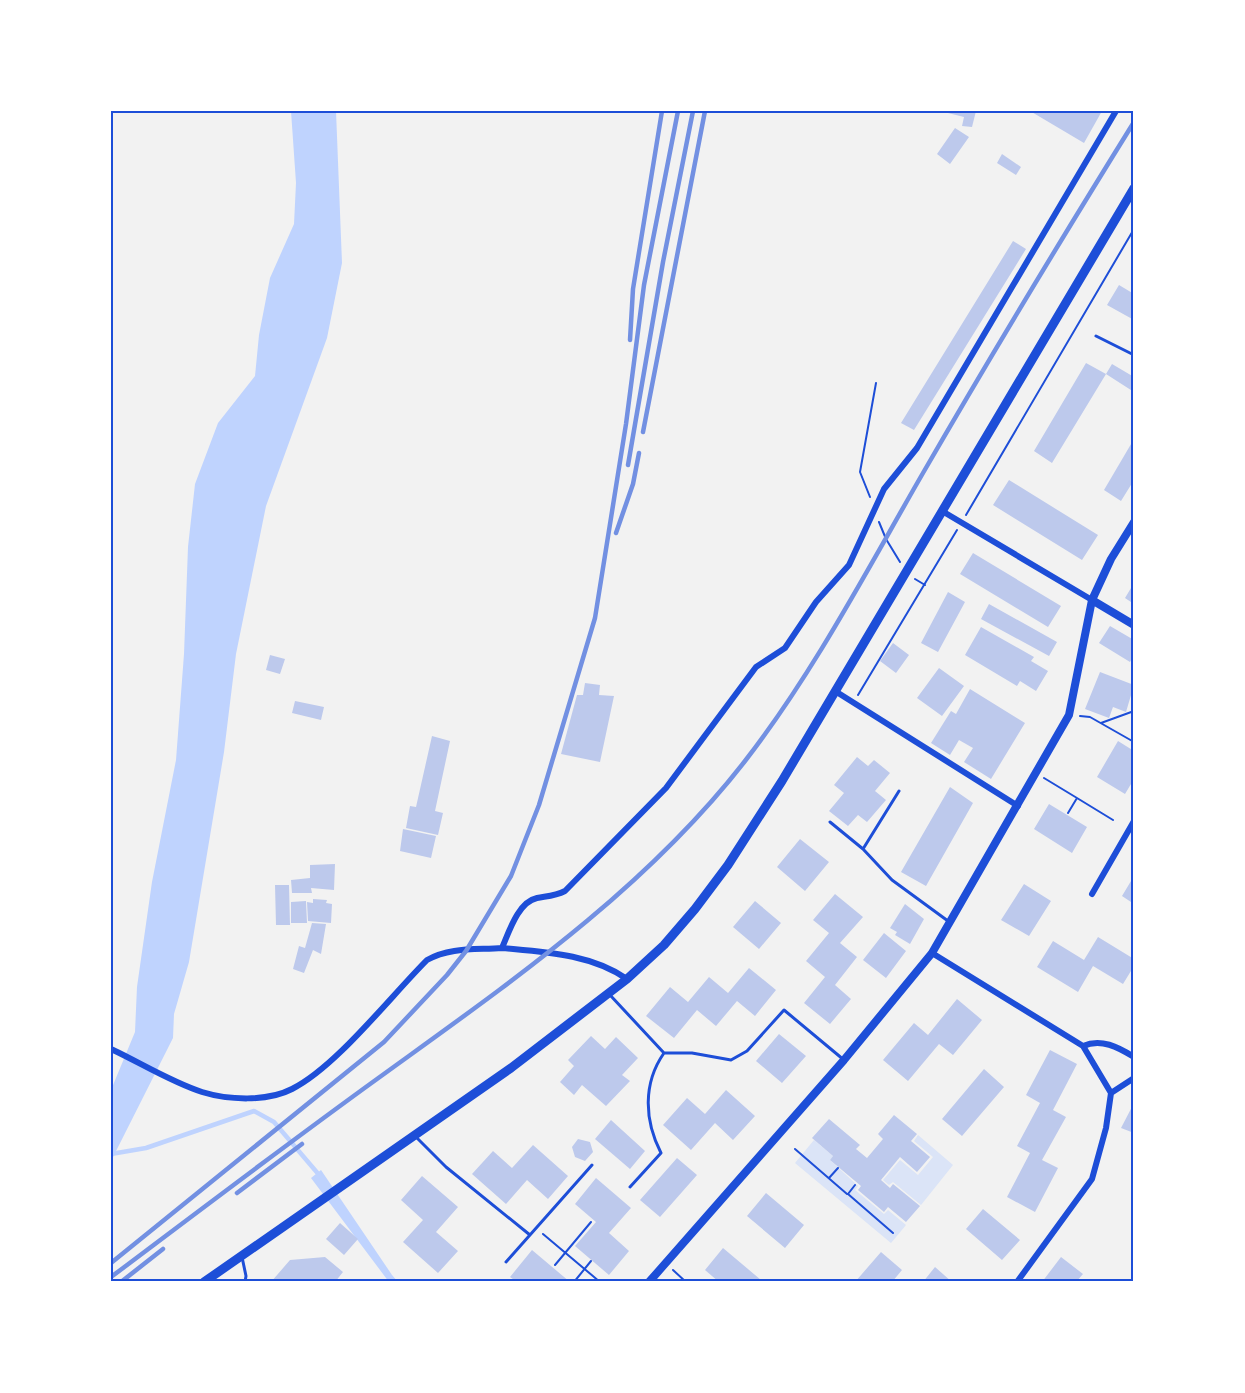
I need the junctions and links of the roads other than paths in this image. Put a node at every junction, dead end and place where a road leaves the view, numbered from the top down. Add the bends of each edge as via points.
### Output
1 (1116, 111) edge
2 (1134, 188) edge
3 (1096, 336) dead end
4 (1134, 355) edge
5 (942, 511) junction
6 (1134, 522) edge
7 (1092, 600) junction
8 (1134, 625) edge
9 (836, 691) junction
10 (899, 790) dead end
11 (1017, 806) junction
12 (1134, 821) edge
13 (830, 822) dead end
14 (863, 849) junction
15 (1092, 894) dead end
16 (950, 922) junction
17 (502, 948) junction
18 (932, 953) junction
19 (627, 980) junction
20 (609, 994) junction
21 (1083, 1046) junction
22 (111, 1049) edge
23 (664, 1053) junction
24 (1134, 1057) edge
25 (844, 1060) junction
26 (1134, 1078) edge
27 (1111, 1093) junction
28 (414, 1134) junction
29 (591, 1165) dead end
30 (630, 1187) dead end
31 (530, 1234) junction
32 (242, 1255) junction
33 (506, 1262) dead end
34 (204, 1282) edge
35 (244, 1282) edge
36 (649, 1282) edge
37 (1017, 1282) edge

1 - 17 street via 917,448 896,472 874,508 849,565 816,602 785,648 756,667 666,788 573,883 551,898 536,898 523,907
2 - 5 main road
3 - 4 lane
5 - 7 street
5 - 9 main road
6 - 7 street
7 - 8 street
7 - 11 street via 1069,715
9 - 11 street
9 - 19 main road via 728,865 664,945
10 - 14 lane
11 - 16 street
12 - 15 street
13 - 14 lane
14 - 16 lane via 892,880
16 - 18 street
17 - 19 street via 597,962
17 - 22 street via 457,949 427,960 330,1061 290,1091 232,1098 202,1092
18 - 21 street
18 - 25 street
19 - 20 main road
20 - 23 lane
20 - 28 main road
21 - 24 street via 1102,1042
21 - 27 street
23 - 25 lane via 731,1060 747,1051 784,1010
23 - 30 lane via 652,1071 647,1097 661,1153
25 - 36 street
26 - 27 street
27 - 37 street via 1092,1179
28 - 31 lane via 446,1167
28 - 32 main road
29 - 31 lane
31 - 33 lane
32 - 34 main road
32 - 35 lane

